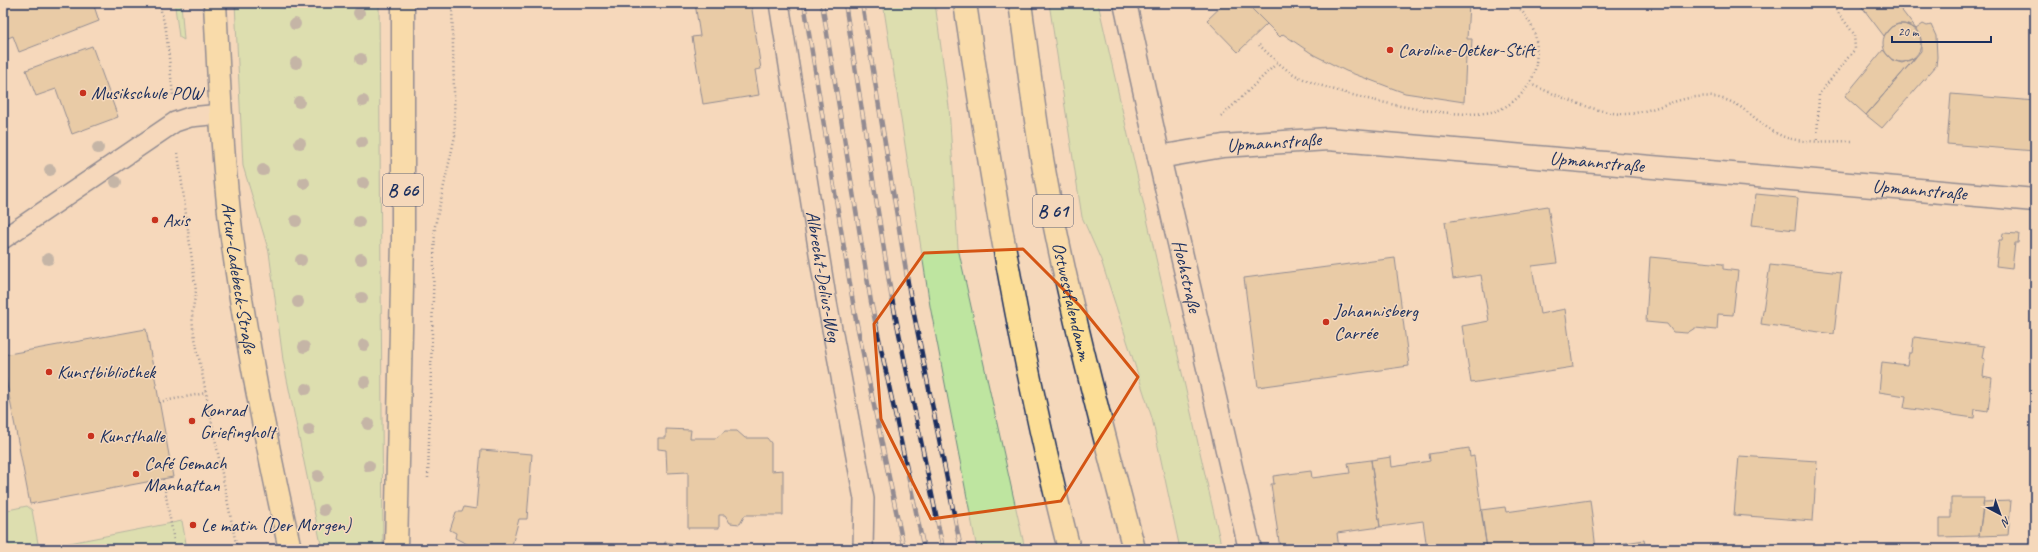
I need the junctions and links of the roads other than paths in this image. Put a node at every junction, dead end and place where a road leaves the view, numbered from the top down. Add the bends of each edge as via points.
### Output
1 (201, 3) edge
2 (215, 3) edge
3 (403, 3) edge
4 (779, 3) edge
5 (965, 3) edge
6 (1020, 3) edge
7 (1125, 3) edge
8 (217, 37) junction
9 (221, 114) junction
10 (1159, 157) junction
11 (2035, 200) edge
12 (3, 238) edge
13 (290, 549) edge
14 (396, 549) edge
15 (863, 549) edge
16 (1069, 549) edge
17 (1134, 549) edge
18 (1250, 549) edge

1 - 8 main road
2 - 8 main road, Artur-Ladebeck-Straße
3 - 14 main road, B 66 via 403,240
4 - 15 lane, Albrecht-Delius-Weg via 826,297 864,499
5 - 16 main road via 990,170 1016,314 1046,459
6 - 17 main road, Ostwestfalendamm / B 61 via 1044,170 1086,365
7 - 10 street, Hochstraße
8 - 9 main road, Artur-Ladebeck-Straße
9 - 12 lane via 190,117 175,122
9 - 13 main road, Artur-Ladebeck-Straße via 232,237 245,327
10 - 11 street, Upmannstraße via 1236,144 1328,139
10 - 18 street, Hochstraße

